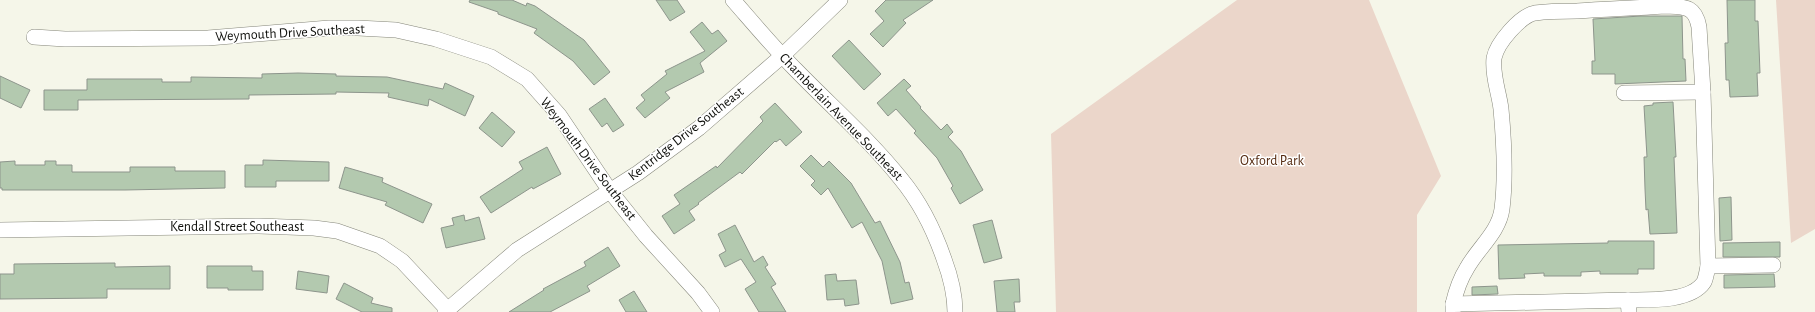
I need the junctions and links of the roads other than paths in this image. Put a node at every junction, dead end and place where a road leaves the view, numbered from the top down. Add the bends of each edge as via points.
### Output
1 (733, 0) edge
2 (840, 0) edge
3 (34, 37) dead end
4 (782, 56) junction
5 (1703, 92) junction
6 (1624, 93) dead end
7 (610, 191) junction
8 (0, 230) edge
9 (1773, 265) dead end
10 (1708, 266) junction
11 (1629, 306) edge
12 (1453, 308) edge
13 (446, 310) edge
14 (712, 312) edge
15 (955, 312) edge

1 - 4 street, Chamberlain Avenue Southeast
2 - 4 street, Kentridge Drive Southeast
3 - 7 street, Weymouth Drive Southeast via 208,38 358,28 396,30 436,39 491,57 527,79 558,115
4 - 7 street, Kentridge Drive Southeast via 699,128
4 - 15 street, Chamberlain Avenue Southeast via 880,154 923,211 947,267
5 - 6 street
5 - 10 street
5 - 12 street via 1697,17 1693,10 1665,6 1533,13 1510,30 1500,43 1494,58 1494,76 1502,121 1502,211 1489,238 1467,268 1458,286
7 - 13 street, Kentridge Drive Southeast via 517,250
7 - 14 street, Weymouth Drive Southeast
8 - 13 street, Kendall Street Southeast via 259,226 337,230 380,246 402,261
9 - 10 street
10 - 11 street via 1704,282 1689,294
11 - 12 street

